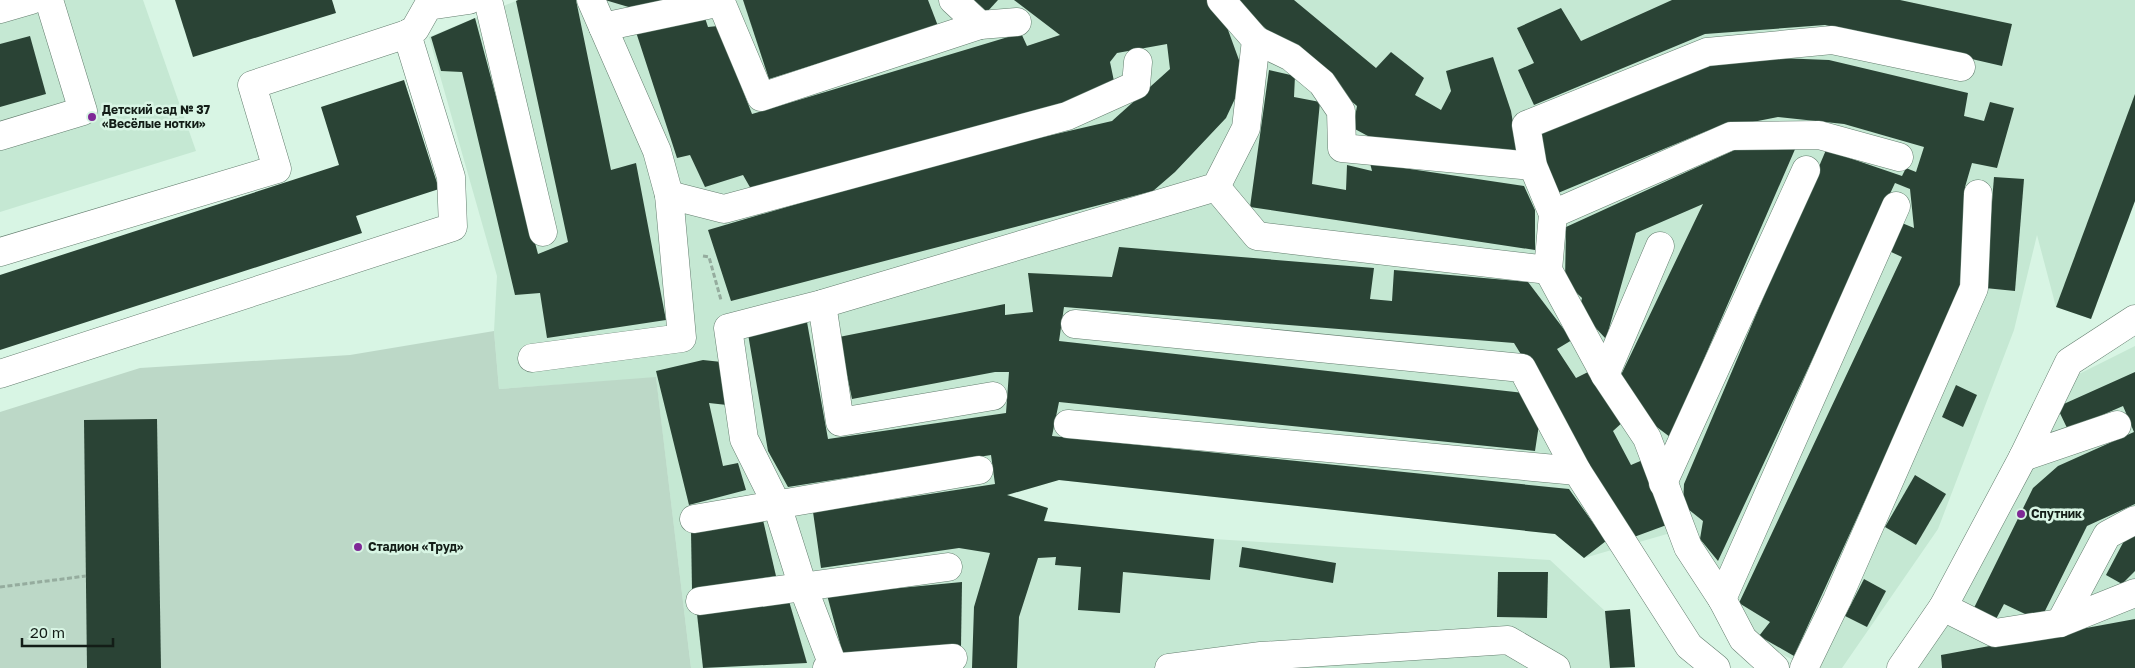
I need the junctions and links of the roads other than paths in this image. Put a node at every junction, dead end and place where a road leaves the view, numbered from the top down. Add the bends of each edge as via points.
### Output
1 (31, 0) edge
2 (48, 0) edge
3 (469, 0) edge
4 (488, 0) edge
5 (591, 0) edge
6 (953, 0) edge
7 (1220, 0) edge
8 (721, 1) edge
9 (424, 3) edge
10 (0, 9) edge
11 (1017, 22) dead end
12 (980, 25) junction
13 (603, 27) junction
14 (408, 34) junction
15 (1256, 40) junction
16 (1138, 62) dead end
17 (1962, 67) dead end
18 (0, 136) edge
19 (1899, 157) dead end
20 (1533, 166) junction
21 (1806, 170) dead end
22 (1216, 187) junction
23 (1978, 194) dead end
24 (669, 196) junction
25 (1896, 206) dead end
26 (1553, 214) junction
27 (543, 232) dead end
28 (1660, 246) dead end
29 (0, 252) edge
30 (1548, 270) junction
31 (822, 304) junction
32 (2135, 319) edge
33 (1075, 324) dead end
34 (532, 358) dead end
35 (0, 374) edge
36 (1605, 375) junction
37 (993, 396) dead end
38 (1068, 424) dead end
39 (2117, 425) dead end
40 (2023, 457) junction
41 (979, 470) dead end
42 (1577, 471) junction
43 (1663, 483) junction
44 (777, 505) junction
45 (694, 519) dead end
46 (2135, 520) edge
47 (948, 567) dead end
48 (803, 587) junction
49 (2135, 593) edge
50 (1722, 599) junction
51 (700, 600) dead end
52 (1942, 607) junction
53 (2060, 623) junction
54 (953, 658) dead end
55 (832, 668) edge
56 (1169, 668) edge
57 (1556, 668) edge
58 (1716, 668) edge
59 (1775, 668) edge
60 (1804, 668) edge
61 (1901, 668) edge

1 - 10 lane
2 - 18 lane via 82,111
3 - 9 lane
4 - 27 lane
5 - 13 lane
6 - 12 lane
7 - 15 lane
8 - 12 lane via 761,97
8 - 13 lane
9 - 14 lane via 416,29
11 - 12 lane
13 - 24 lane via 657,151
14 - 29 lane via 252,85 277,169
14 - 35 lane via 451,177 453,228
15 - 20 lane via 1291,57 1322,83 1341,111 1342,148
15 - 22 lane via 1246,128
16 - 24 lane via 1136,85 1067,116 724,209
17 - 20 lane via 1832,40 1707,52 1526,125
19 - 26 lane via 1819,135 1731,136
20 - 26 lane
21 - 43 lane
22 - 30 lane via 1257,236
22 - 31 lane
23 - 60 lane via 1974,288
24 - 34 lane via 682,338
25 - 50 lane
26 - 30 lane
28 - 36 lane
30 - 36 lane
31 - 37 lane via 840,422
31 - 44 lane via 728,328 744,439
32 - 40 lane via 2069,362
33 - 42 lane via 1522,368
36 - 43 lane via 1647,438
38 - 42 lane
39 - 40 lane
40 - 52 lane
41 - 44 lane
42 - 58 lane via 1689,646
43 - 50 lane via 1688,547
44 - 45 lane
44 - 48 lane
46 - 53 lane via 2107,535
47 - 48 lane
48 - 51 lane
48 - 55 lane
49 - 53 lane
50 - 59 lane via 1743,639
52 - 53 lane via 1995,632
52 - 61 lane
54 - 55 lane
56 - 57 lane via 1261,656 1508,640

